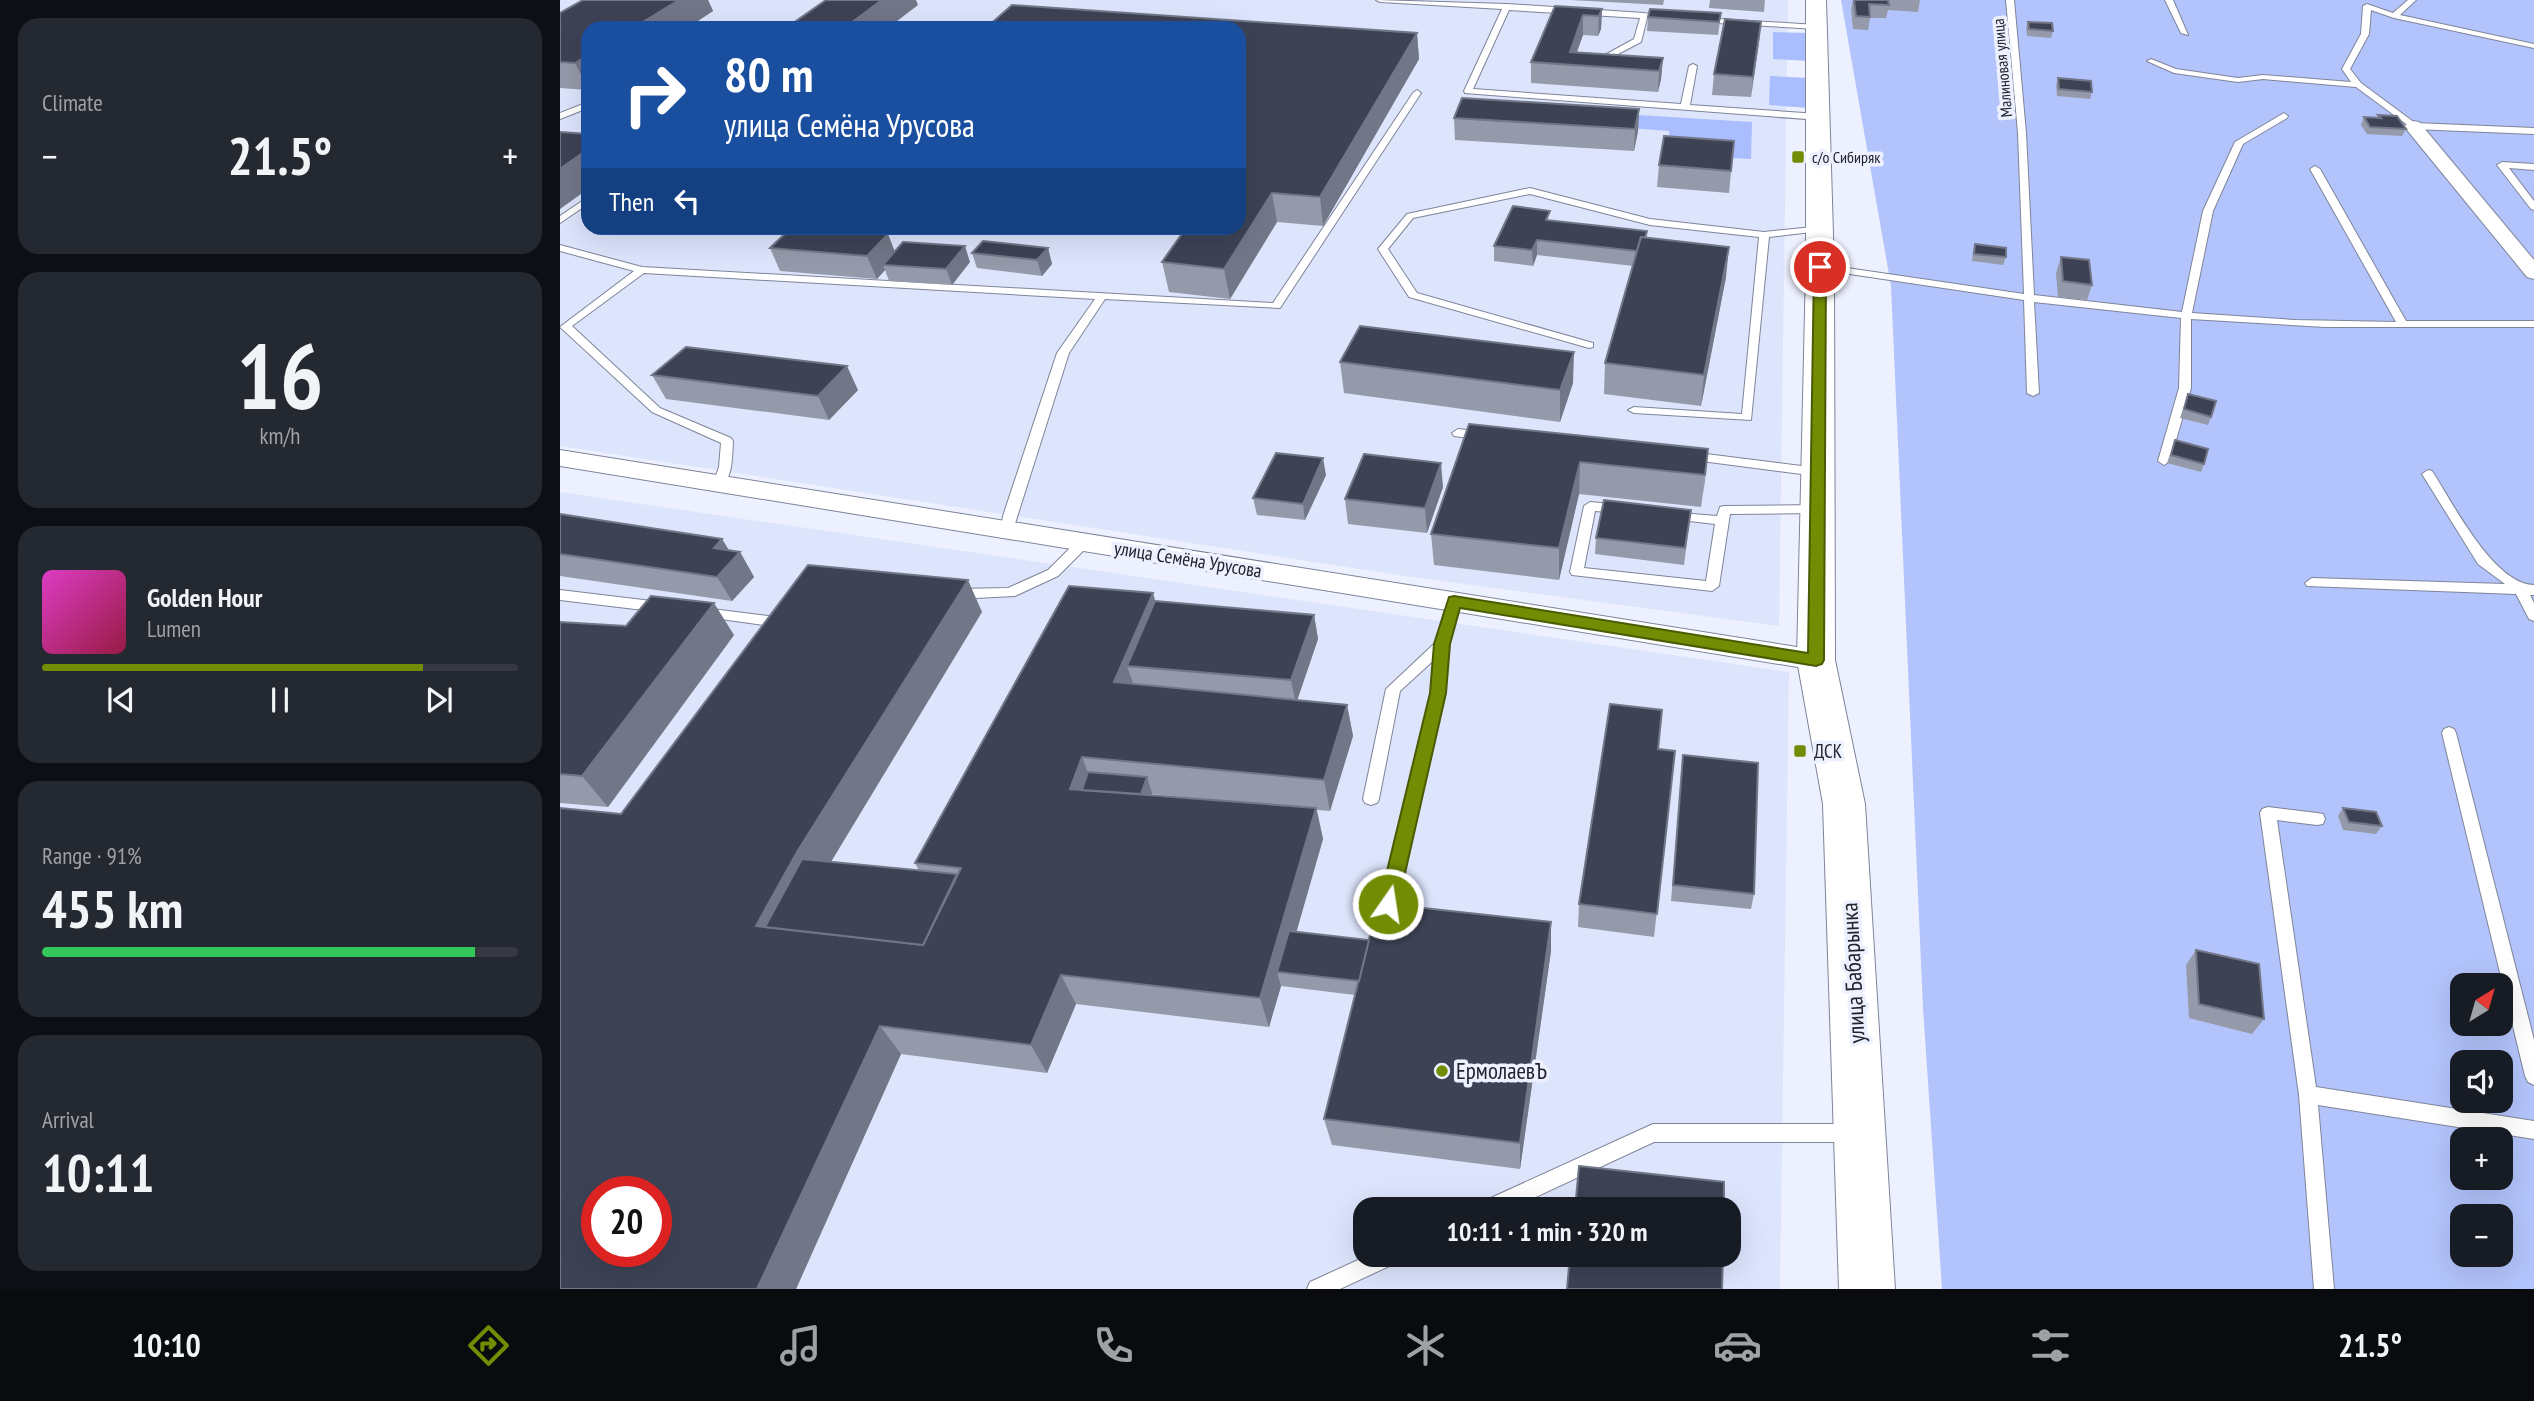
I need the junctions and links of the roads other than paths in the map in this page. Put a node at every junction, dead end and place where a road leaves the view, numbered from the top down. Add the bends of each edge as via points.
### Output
1 (1380, 0) edge
2 (2010, 0) edge
3 (2169, 0) edge
4 (2412, 0) edge
5 (1463, 2) edge
6 (1507, 6) junction
7 (1816, 14) edge
8 (1644, 15) junction
9 (2394, 16) junction
10 (1670, 17) edge
11 (1697, 19) edge
12 (2185, 33) dead end
13 (2534, 46) edge
14 (2151, 61) dead end
15 (1593, 65) edge
16 (1693, 66) dead end
17 (2358, 85) junction
18 (1417, 93) dead end
19 (581, 108) edge
20 (1685, 108) junction
21 (560, 116) edge
22 (2284, 116) dead end
23 (1819, 117) junction
24 (2413, 126) junction
25 (2534, 131) edge
26 (2534, 167) edge
27 (2315, 169) dead end
28 (581, 205) edge
29 (2534, 206) edge
30 (560, 220) edge
31 (1819, 228) junction
32 (1764, 235) junction
33 (560, 248) edge
34 (1820, 267) junction
35 (2532, 268) edge
36 (642, 270) junction
37 (1101, 297) junction
38 (2030, 299) junction
39 (2186, 316) junction
40 (2402, 323) junction
41 (2534, 324) edge
42 (1589, 345) dead end
43 (2032, 393) dead end
44 (1634, 410) dead end
45 (1458, 433) dead end
46 (1498, 437) edge
47 (1673, 453) edge
48 (560, 458) edge
49 (2164, 461) dead end
50 (1817, 472) junction
51 (2428, 474) dead end
52 (719, 484) junction
53 (1816, 509) junction
54 (1630, 510) edge
55 (1656, 513) edge
56 (1722, 521) junction
57 (1007, 530) junction
58 (1084, 542) junction
59 (2312, 583) dead end
60 (2527, 590) edge
61 (939, 592) edge
62 (560, 595) edge
63 (1454, 601) junction
64 (668, 608) edge
65 (695, 612) edge
66 (2534, 616) edge
67 (789, 624) edge
68 (1442, 644) junction
69 (1816, 660) junction
70 (2449, 733) dead end
71 (1371, 800) dead end
72 (2317, 819) dead end
73 (1427, 908) edge
74 (2534, 1076) edge
75 (2308, 1095) junction
76 (2534, 1130) edge
77 (1861, 1132) junction
78 (1515, 1197) edge
79 (1365, 1267) edge
80 (1317, 1289) edge
81 (1867, 1289) edge
82 (2323, 1289) edge

1 - 5 lane
2 - 38 lane, Малиновая улица
3 - 12 lane
4 - 9 lane
5 - 6 lane
6 - 8 lane
6 - 20 lane via 1468,91
7 - 11 lane
7 - 23 street, улица Бабарынка
8 - 10 lane
8 - 15 lane via 1638,40
9 - 13 lane
9 - 17 lane via 2363,4 2365,34 2346,69
14 - 17 lane via 2174,71 2238,80 2263,77
16 - 20 lane
17 - 24 lane
18 - 37 lane via 1276,306
19 - 21 lane
20 - 23 lane
22 - 39 lane via 2239,142 2208,211
23 - 31 street, улица Бабарынка
24 - 25 lane
24 - 35 street
26 - 29 lane via 2502,166
27 - 40 lane
28 - 30 lane
31 - 32 lane
31 - 34 street, улица Бабарынка
32 - 42 lane via 1650,222 1530,191 1410,216 1383,249 1413,295
32 - 44 lane via 1747,418
33 - 36 lane
34 - 38 lane
34 - 50 street, улица Бабарынка
36 - 37 lane
36 - 52 lane via 565,327 656,410 727,441
37 - 57 lane via 1063,353
38 - 39 lane
38 - 43 lane, Малиновая улица
39 - 40 lane
39 - 49 lane via 2185,388
40 - 41 lane
45 - 46 lane
47 - 50 lane
48 - 52 street, улица Семёна Урусова
50 - 53 street, улица Бабарынка
51 - 60 lane via 2483,561
52 - 57 street, улица Семёна Урусова
53 - 56 lane via 1724,510
53 - 69 street, улица Бабарынка
54 - 56 lane via 1590,506 1577,572 1712,586
55 - 56 lane
57 - 58 street, улица Семёна Урусова
58 - 61 lane via 1053,573 1010,593
58 - 63 street, улица Семёна Урусова
59 - 60 lane
60 - 66 lane
62 - 64 lane
63 - 68 lane
63 - 69 street, улица Семёна Урусова
65 - 67 lane
68 - 71 lane via 1393,690
68 - 73 lane via 1438,693 1388,904
69 - 77 street, улица Бабарынка via 1844,804
70 - 74 lane
72 - 75 lane via 2268,813
75 - 76 lane
75 - 82 lane
77 - 78 lane via 1653,1133
77 - 81 street, улица Бабарынка
79 - 80 lane

